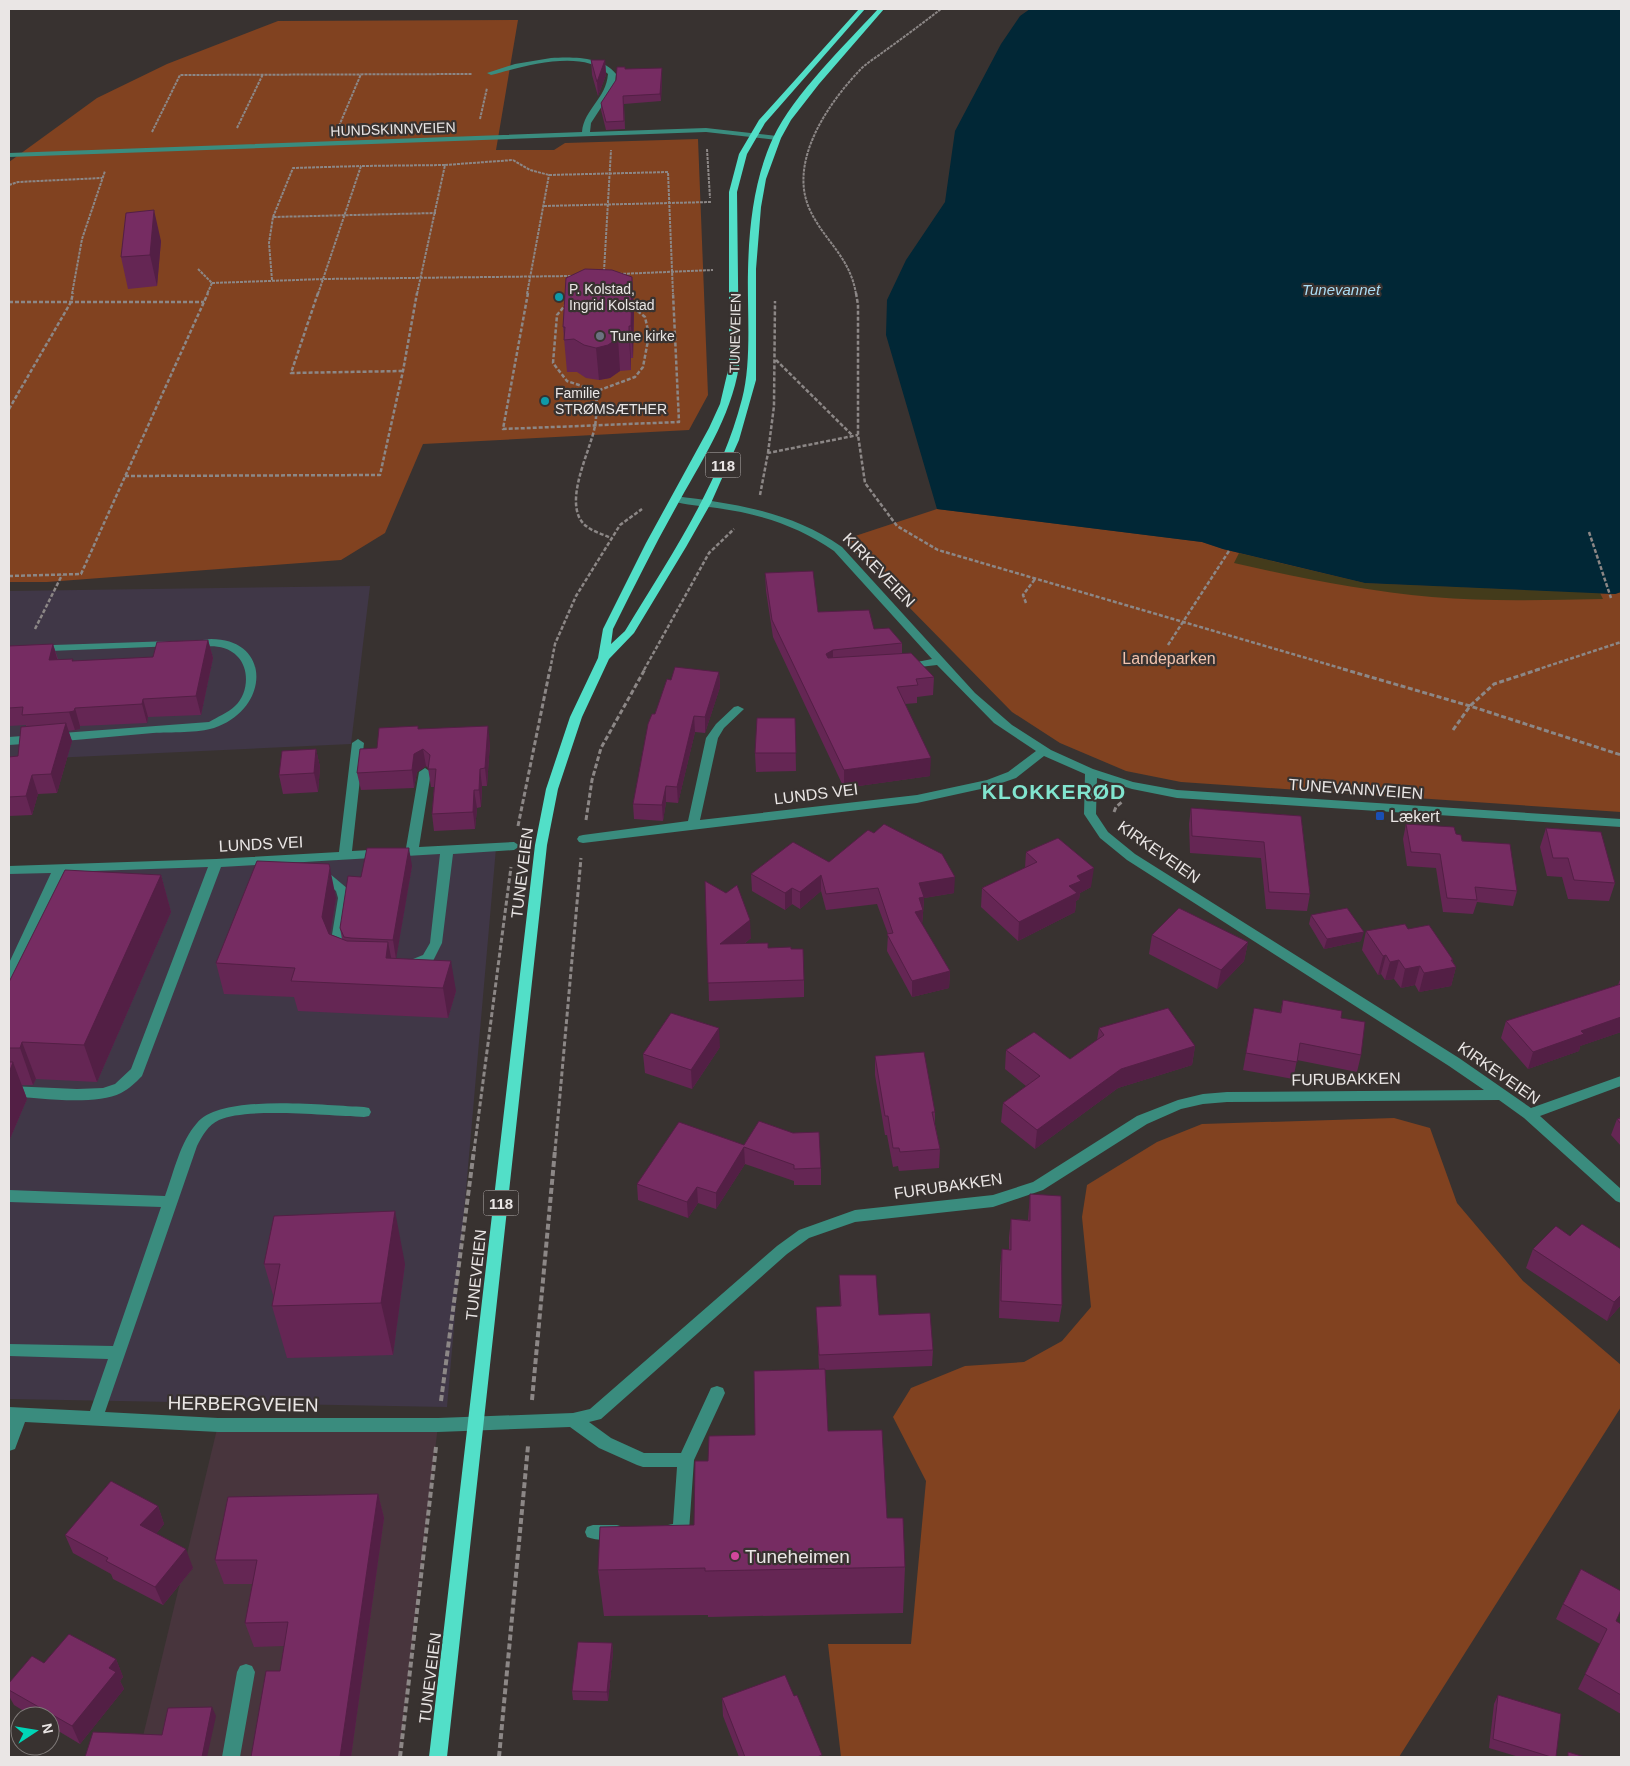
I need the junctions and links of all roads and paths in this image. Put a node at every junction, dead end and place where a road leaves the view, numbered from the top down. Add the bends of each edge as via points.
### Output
1 (862, 9) edge
2 (881, 9) edge
3 (941, 9) edge
4 (263, 74) junction
5 (361, 74) junction
6 (491, 74) junction
7 (337, 131) dead end
8 (613, 133) junction
9 (151, 134) dead end
10 (586, 134) junction
11 (753, 135) junction
12 (515, 138) junction
13 (777, 138) junction
14 (475, 139) junction
15 (232, 147) junction
16 (111, 151) junction
17 (9, 155) edge
18 (513, 160) junction
19 (445, 165) junction
20 (361, 166) junction
21 (609, 174) junction
22 (549, 175) junction
23 (102, 178) junction
24 (9, 185) edge
25 (711, 202) dead end
26 (670, 204) junction
27 (607, 205) junction
28 (544, 206) junction
29 (436, 213) junction
30 (345, 215) junction
31 (273, 217) junction
32 (198, 269) dead end
33 (716, 270) dead end
34 (672, 272) junction
35 (603, 275) edge
36 (613, 275) edge
37 (531, 276) junction
38 (576, 276) edge
39 (420, 277) junction
40 (324, 279) junction
41 (272, 280) junction
42 (212, 283) junction
43 (574, 301) edge
44 (9, 302) edge
45 (71, 302) junction
46 (204, 302) junction
47 (626, 302) edge
48 (775, 359) dead end
49 (403, 371) junction
50 (597, 391) junction
51 (9, 409) edge
52 (595, 426) junction
53 (858, 435) junction
54 (853, 436) junction
55 (126, 476) junction
56 (675, 498) junction
57 (706, 503) junction
58 (753, 510) junction
59 (1589, 532) dead end
60 (611, 538) dead end
61 (1229, 551) dead end
62 (62, 575) junction
63 (9, 576) edge
64 (1035, 580) junction
65 (1611, 598) dead end
66 (1026, 603) dead end
67 (1183, 622) junction
68 (1621, 642) edge
69 (1168, 645) dead end
70 (24, 649) junction
71 (9, 653) edge
72 (604, 658) junction
73 (940, 661) junction
74 (892, 668) edge
75 (1470, 706) junction
76 (738, 709) dead end
77 (1453, 730) dead end
78 (9, 741) edge
79 (358, 743) dead end
80 (1043, 751) junction
81 (1621, 756) edge
82 (425, 772) dead end
83 (1091, 773) junction
84 (1621, 823) edge
85 (693, 824) junction
86 (583, 840) junction
87 (514, 846) dead end
88 (447, 850) junction
89 (412, 851) junction
90 (345, 855) junction
91 (300, 858) junction
92 (216, 862) junction
93 (59, 869) junction
94 (9, 870) edge
95 (347, 962) edge
96 (399, 966) edge
97 (9, 976) edge
98 (1621, 1082) edge
99 (9, 1091) edge
100 (1502, 1096) junction
101 (364, 1112) dead end
102 (1529, 1114) junction
103 (9, 1196) edge
104 (1621, 1197) edge
105 (170, 1202) junction
106 (9, 1350) edge
107 (118, 1353) junction
108 (717, 1393) dead end
109 (14, 1414) edge
110 (95, 1419) junction
111 (573, 1420) junction
112 (530, 1422) junction
113 (477, 1424) junction
114 (9, 1444) edge
115 (686, 1460) junction
116 (651, 1531) edge
117 (593, 1532) dead end
118 (632, 1532) edge
119 (246, 1672) dead end
120 (231, 1757) edge
121 (438, 1757) edge
122 (499, 1757) edge

1 - 11 main road, TUNEVEIEN / 118
2 - 13 main road, TUNEVEIEN / 118 via 816,82
3 - 53 path via 860,70 834,103 814,138 805,167 804,193 809,208 846,260 856,284
4 - 5 path
4 - 9 path via 180,75
4 - 15 path via 234,135
5 - 6 path
5 - 7 path
6 - 10 street via 516,65 551,59 572,59 608,69 612,74 611,86 587,123
6 - 14 path
8 - 10 street, HUNDSKINNVEIEN
8 - 11 street, HUNDSKINNVEIEN via 706,130
8 - 21 path
10 - 12 street, HUNDSKINNVEIEN
11 - 13 street, HUNDSKINNVEIEN
11 - 56 main road, TUNEVEIEN / 118 via 743,154 733,192 734,366 731,385 714,428
12 - 14 street, HUNDSKINNVEIEN
12 - 18 path
13 - 57 main road, TUNEVEIEN / 118 via 762,179 756,215 752,361 747,399 734,440
14 - 15 street, HUNDSKINNVEIEN
15 - 16 street, HUNDSKINNVEIEN
16 - 17 street, HUNDSKINNVEIEN
16 - 23 path
18 - 19 path
18 - 22 path via 530,170
19 - 20 path
19 - 29 path
20 - 30 path
20 - 31 path via 293,168
21 - 22 path
21 - 26 path via 668,172
21 - 27 path
22 - 28 path
23 - 24 path
23 - 45 path via 82,239
25 - 26 path
26 - 27 path
26 - 34 path
27 - 28 path
27 - 35 path
28 - 37 path
29 - 30 path
29 - 39 path
30 - 31 path
30 - 40 path
31 - 41 path via 269,243
32 - 42 path
33 - 34 path
34 - 36 path
34 - 52 path via 679,422
37 - 38 path
37 - 39 path
37 - 52 path via 503,429
39 - 40 path
39 - 49 path
40 - 41 path
40 - 49 path via 292,373
41 - 42 path
42 - 46 path
43 - 50 path via 567,303 557,315 553,363 566,381
44 - 45 path
45 - 46 path
45 - 51 path
46 - 55 path
47 - 50 path via 645,317 649,335 643,367 635,377
48 - 54 path
49 - 55 path via 380,475
50 - 52 path
52 - 60 path via 577,489 578,514 585,526
53 - 54 path
53 - 64 path via 865,483 897,526 938,550
54 - 58 path via 768,453 760,498
55 - 62 path via 81,574
56 - 57 street, KIRKEVEIEN
56 - 72 main road, TUNEVEIEN / 118 via 608,629
57 - 58 street, KIRKEVEIEN
57 - 72 main road, TUNEVEIEN / 118 via 628,633
58 - 73 street, KIRKEVEIEN via 798,524 838,549
58 - 86 path via 709,553 601,748 592,780
59 - 65 path
61 - 67 path
62 - 63 path
62 - 70 path
64 - 66 path via 1023,595
64 - 67 path
67 - 69 path
67 - 75 path
68 - 75 path via 1494,684
70 - 71 street
70 - 78 street via 221,643 244,654 248,661 252,669 249,693 240,708 211,725
72 - 113 main road, TUNEVEIEN / 118 via 576,717 552,789 541,845
73 - 74 street
73 - 80 street, KIRKEVEIEN via 1007,728
75 - 77 path
75 - 81 path
76 - 85 street via 712,738
79 - 90 street
80 - 83 street, KIRKEVEIEN
80 - 85 street, LUNDS VEI via 1012,775 990,783 917,798
82 - 89 street
83 - 84 street, TUNEVANNVEIEN via 1125,785 1177,794
83 - 100 street, KIRKEVEIEN via 1090,814 1104,836 1131,857 1400,1027
85 - 86 street, LUNDS VEI
86 - 112 path
87 - 88 street, LUNDS VEI
88 - 89 street, LUNDS VEI
88 - 96 street via 436,943 428,958
89 - 90 street, LUNDS VEI
90 - 91 street, LUNDS VEI
91 - 92 street, LUNDS VEI
91 - 95 street via 342,890 344,898 336,947 342,960
92 - 93 street, LUNDS VEI
92 - 99 street via 137,1072 124,1085 98,1094
93 - 94 street, LUNDS VEI
93 - 97 street
98 - 102 street
100 - 102 street, KIRKEVEIEN
100 - 111 street, FURUBAKKEN via 1203,1099 1142,1120 1062,1173 993,1201 855,1216 828,1224 804,1234 782,1250 595,1414
101 - 105 street via 237,1110 214,1116 199,1128
102 - 104 street, KIRKEVEIEN
103 - 105 street
105 - 107 street
106 - 107 street
107 - 110 street
108 - 115 street
109 - 110 street, HERBERGVEIEN
109 - 114 street
110 - 113 street, HERBERGVEIEN via 218,1425
111 - 112 street, FURUBAKKEN
111 - 115 street via 605,1443 643,1460
112 - 113 street, FURUBAKKEN
112 - 122 path
113 - 121 main road, TUNEVEIEN / 118
115 - 116 street via 681,1531
117 - 118 street
119 - 120 street

